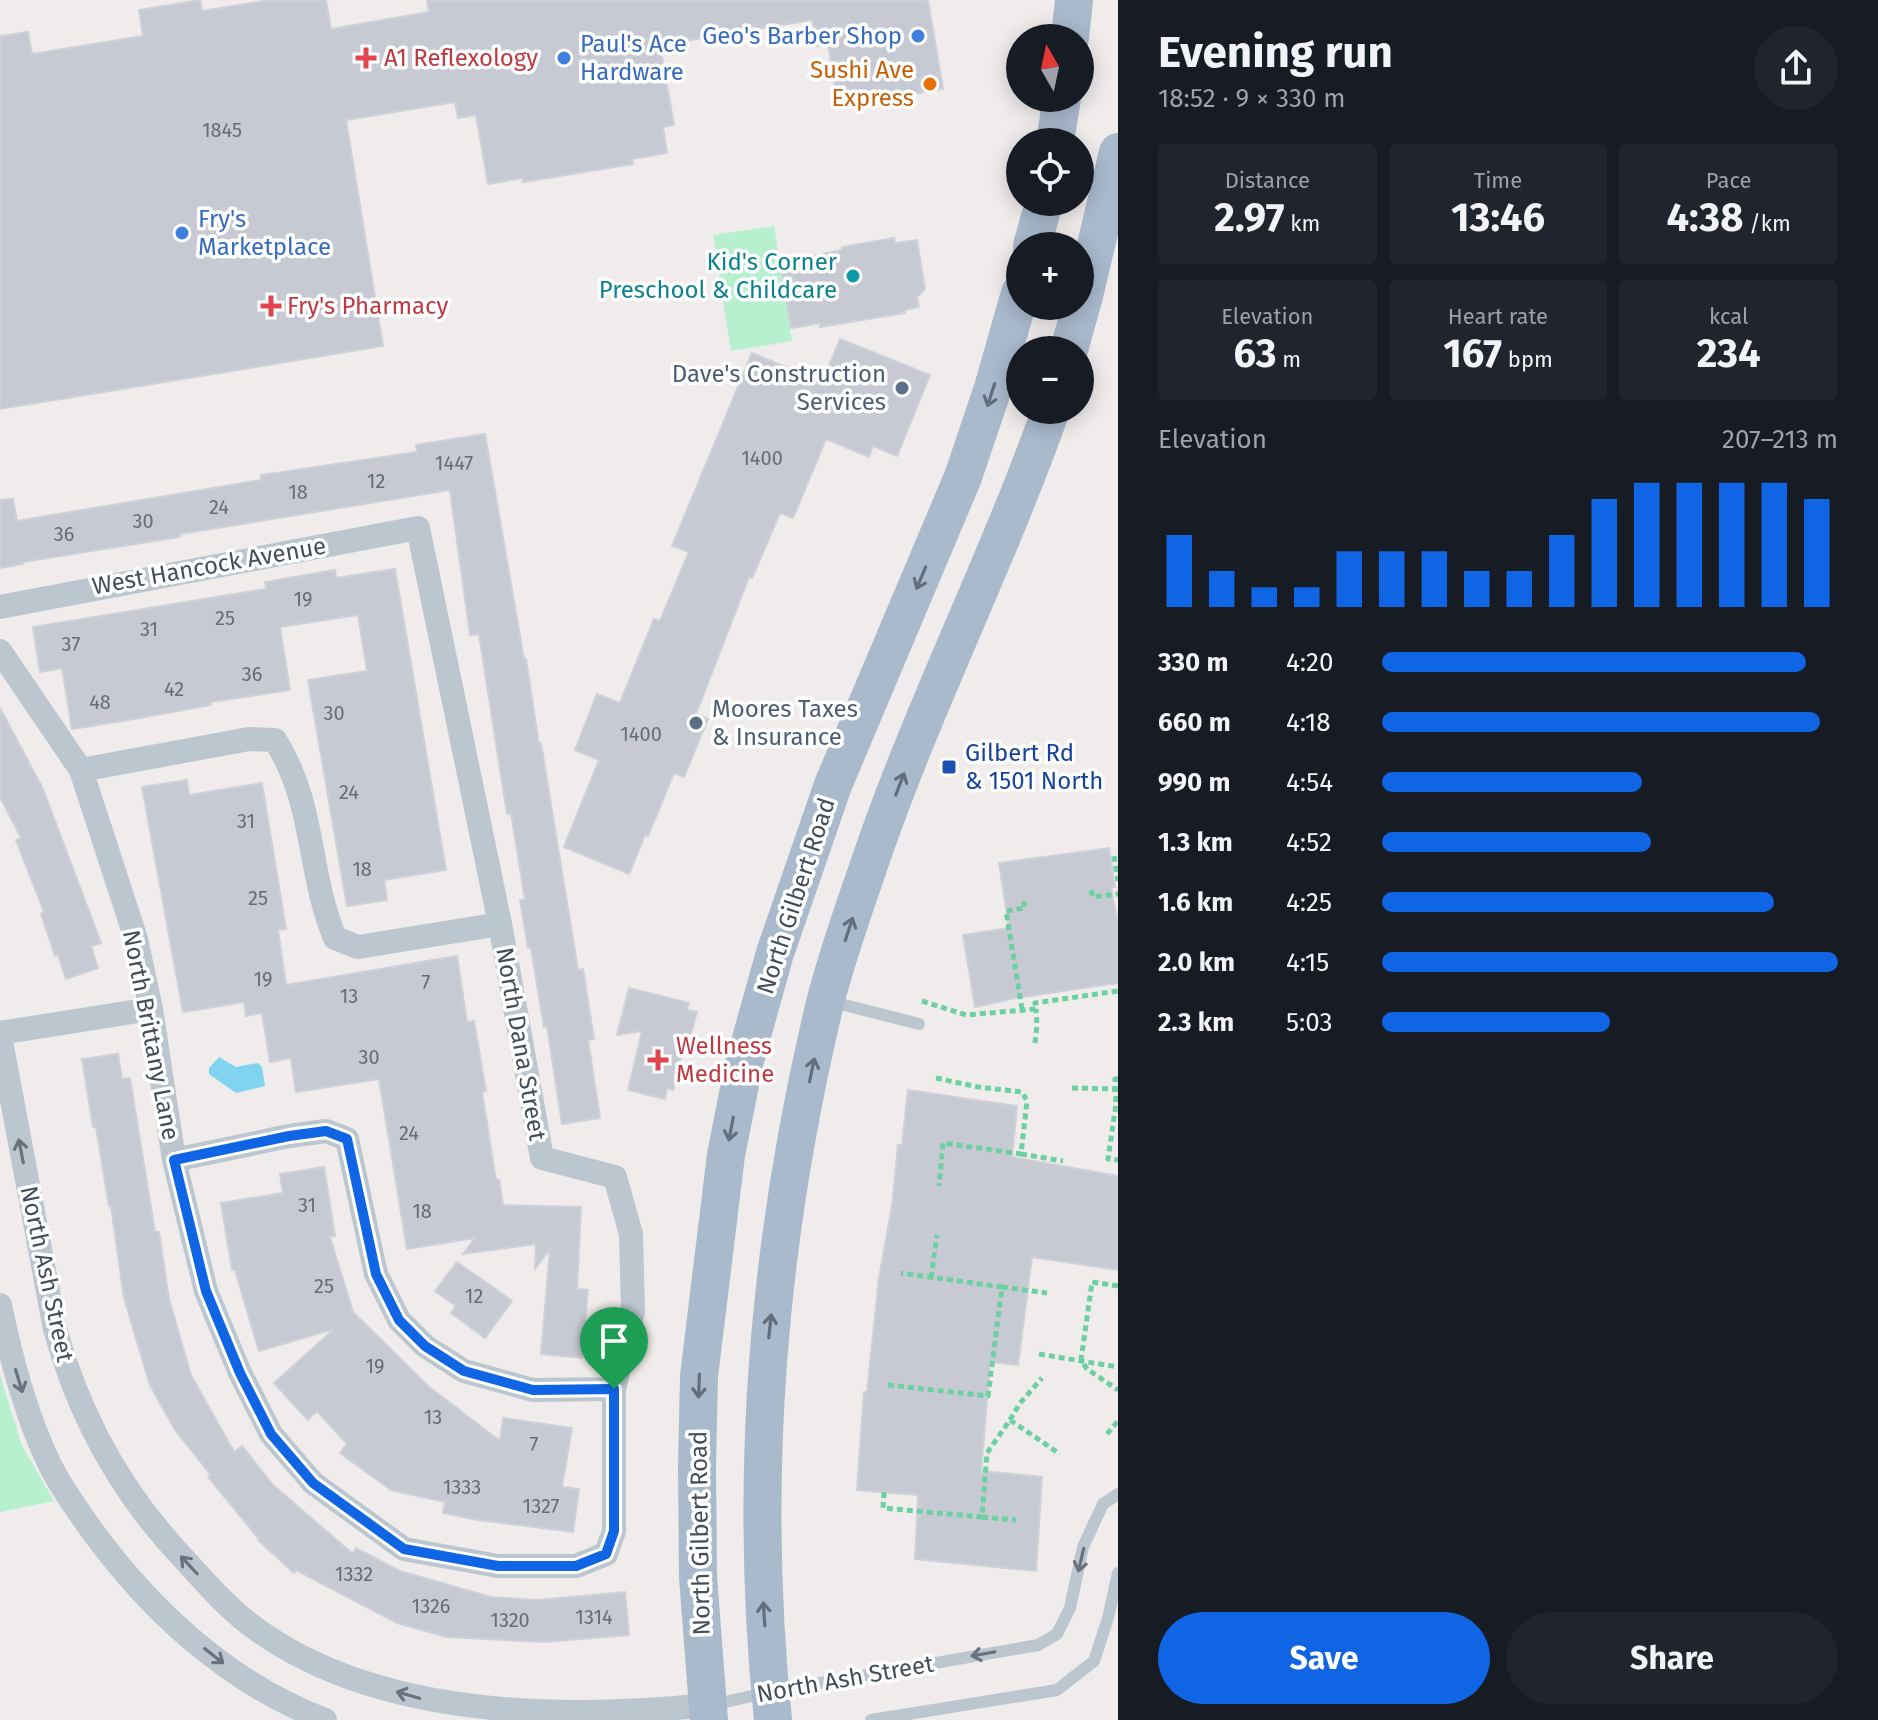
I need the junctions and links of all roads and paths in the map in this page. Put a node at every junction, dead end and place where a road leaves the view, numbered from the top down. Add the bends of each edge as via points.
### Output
1 (1074, 0) edge
2 (1071, 24) edge
3 (1118, 152) edge
4 (1012, 320) edge
5 (1073, 336) edge
6 (1046, 424) edge
7 (418, 528) joint
8 (0, 607) edge
9 (0, 651) edge
10 (81, 770) junction
11 (1114, 856) dead end
12 (1118, 881) edge
13 (1091, 890) dead end
14 (1118, 894) edge
15 (1024, 901) dead end
16 (500, 924) junction
17 (1118, 991) edge
18 (826, 1000) junction
19 (922, 1001) dead end
20 (151, 1009) junction
21 (1022, 1009) junction
22 (1036, 1009) junction
23 (919, 1024) dead end
24 (0, 1035) edge
25 (1035, 1043) dead end
26 (936, 1078) dead end
27 (1118, 1079) edge
28 (1072, 1088) dead end
29 (1115, 1089) junction
30 (1021, 1154) junction
31 (174, 1160) junction
32 (1118, 1160) edge
33 (1063, 1161) dead end
34 (939, 1186) dead end
35 (937, 1235) dead end
36 (901, 1273) dead end
37 (931, 1278) junction
38 (1118, 1286) edge
39 (1002, 1287) junction
40 (1047, 1293) dead end
41 (0, 1305) edge
42 (1039, 1354) dead end
43 (1081, 1360) junction
44 (1118, 1367) edge
45 (1042, 1378) dead end
46 (888, 1385) dead end
47 (614, 1389) junction
48 (1118, 1390) edge
49 (1010, 1420) junction
50 (1118, 1421) edge
51 (1107, 1434) dead end
52 (1060, 1454) dead end
53 (884, 1492) dead end
54 (1118, 1494) edge
55 (982, 1517) junction
56 (1016, 1520) dead end
57 (606, 1554) joint
58 (1118, 1573) edge
59 (772, 1706) edge
60 (708, 1713) edge
61 (325, 1720) edge
62 (871, 1720) edge

1 - 2 main road
3 - 5 main road
4 -> 60 main road, North Gilbert Road via 963,477 828,800 775,953 744,1064 726,1155 699,1376 698,1577
18 -> 6 main road via 871,857
7 - 8 street, West Hancock Avenue
7 - 16 street, North Dana Street
9 - 10 street, North Brittany Lane
10 - 16 street via 249,739 275,740 291,765 304,805 324,913 335,938 358,947
10 - 20 street, North Brittany Lane via 136,939
11 - 12 path
13 - 14 path via 1093,897
15 - 21 path via 1025,908 1006,911
16 - 47 street, North Dana Street via 542,1158 615,1177 631,1234 633,1311
17 - 22 path via 1035,1003
18 - 23 lane
59 -> 18 main road via 761,1555 769,1335 784,1211
19 - 21 path via 966,1015
20 - 24 street
20 - 31 street, North Brittany Lane
21 - 22 path
22 - 25 path
60 -> 24 street, North Ash Street via 568,1716 448,1707 333,1672 247,1623 163,1538 133,1499 67,1372
26 - 30 path via 1022,1092 1027,1101
27 - 29 path
28 - 29 path
29 - 32 path via 1108,1159
30 - 33 path
30 - 34 path via 943,1143
31 - 47 street via 326,1131 347,1139 376,1274 399,1320 425,1346 464,1371 533,1390
31 - 57 street, North Brittany Lane via 206,1291 240,1373 271,1434 313,1483 404,1549 498,1566 576,1566
35 - 37 path
36 - 37 path
37 - 39 path
38 - 43 path via 1092,1282
39 - 40 path
39 - 46 path via 988,1396
41 -> 61 street, North Ash Street via 49,1464 114,1562 148,1600 222,1663
42 - 43 path
43 - 44 path
43 - 48 path
45 - 49 path
47 - 57 street, North Dana Street via 614,1531
49 - 52 path
49 - 55 path via 987,1453
50 - 51 path
53 - 55 path via 883,1508
54 -> 59 lane, North Ash Street via 1103,1504 1083,1547 1070,1608 1057,1634 1038,1645
55 - 56 path
58 - 62 lane, North Ash Street via 1094,1661 1057,1690
59 - 60 lane, North Ash Street

